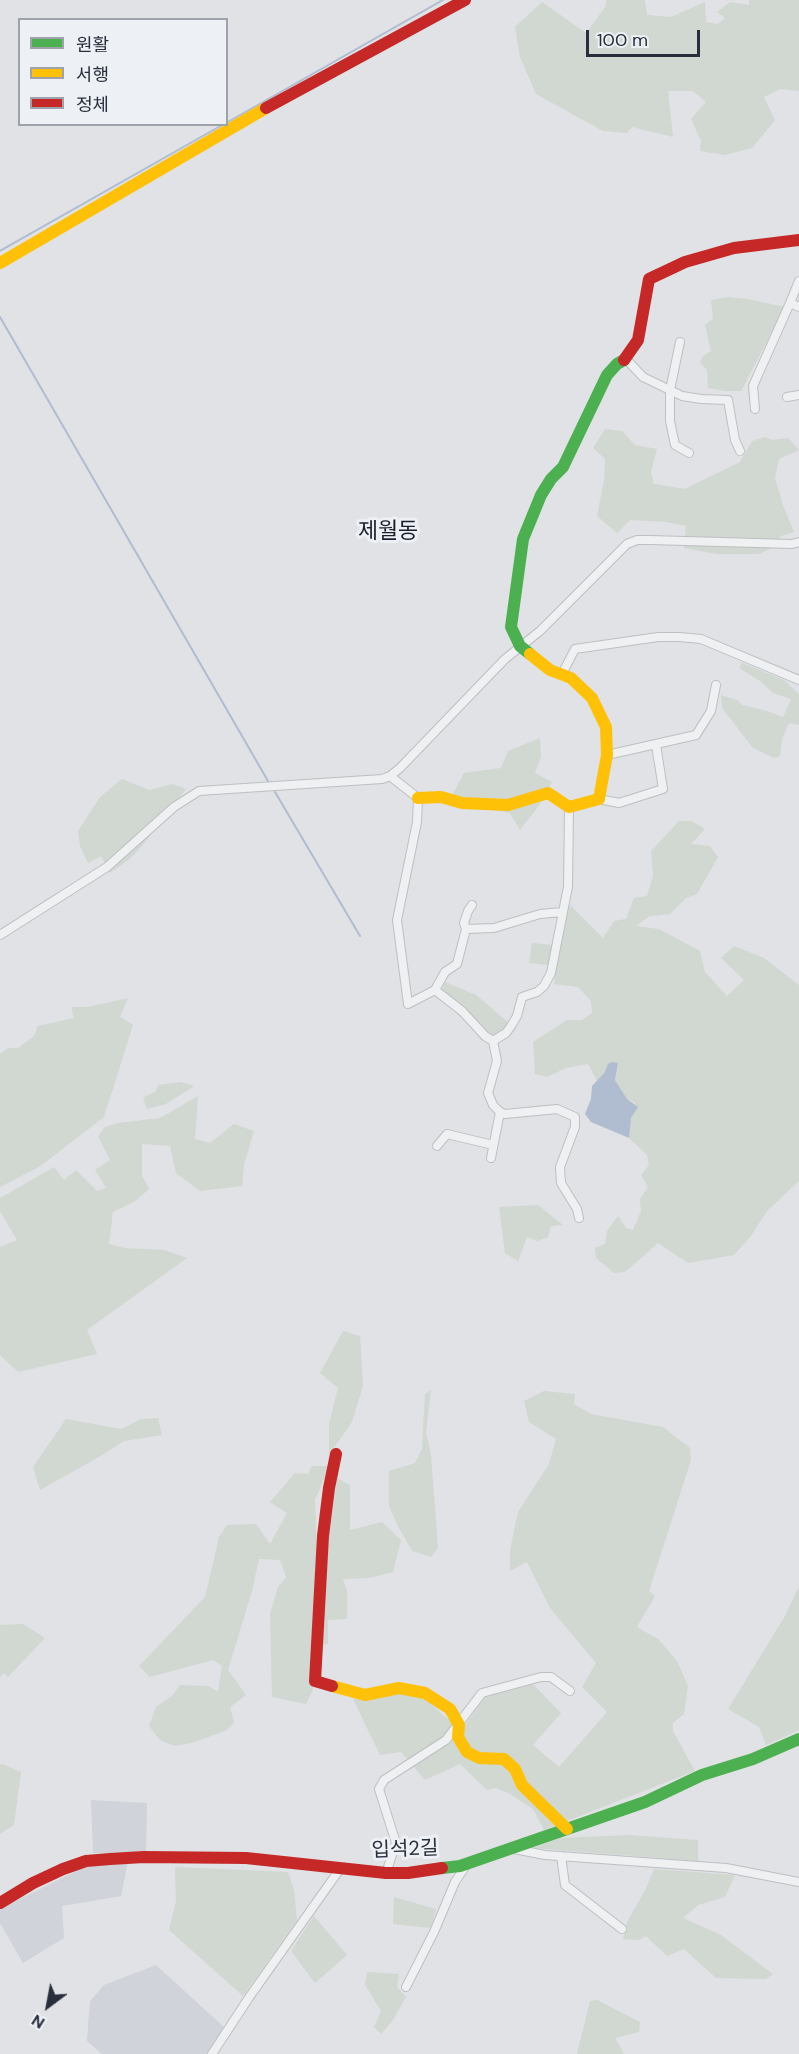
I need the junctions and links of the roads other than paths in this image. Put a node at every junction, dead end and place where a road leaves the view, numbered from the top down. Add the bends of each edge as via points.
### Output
1 (465, 0) edge
2 (799, 240) edge
3 (0, 263) edge
4 (799, 281) edge
5 (790, 303) junction
6 (799, 307) edge
7 (680, 342) dead end
8 (626, 359) junction
9 (670, 390) junction
10 (799, 395) edge
11 (787, 397) dead end
12 (755, 409) dead end
13 (740, 451) dead end
14 (689, 453) dead end
15 (799, 542) edge
16 (520, 646) junction
17 (562, 674) junction
18 (799, 680) edge
19 (716, 685) dead end
20 (656, 745) junction
21 (607, 755) junction
22 (390, 776) junction
23 (418, 798) junction
24 (599, 799) junction
25 (569, 807) junction
26 (472, 905) dead end
27 (563, 912) junction
28 (466, 929) junction
29 (0, 935) edge
30 (435, 990) junction
31 (493, 1041) junction
32 (500, 1112) junction
33 (493, 1145) junction
34 (437, 1146) dead end
35 (491, 1158) dead end
36 (579, 1218) dead end
37 (336, 1454) dead end
38 (570, 1691) dead end
39 (459, 1725) junction
40 (799, 1739) edge
41 (567, 1829) junction
42 (513, 1848) junction
43 (561, 1856) junction
44 (467, 1864) junction
45 (340, 1869) junction
46 (386, 1873) junction
47 (799, 1882) edge
48 (0, 1903) edge
49 (622, 1929) dead end
50 (406, 1987) dead end
51 (212, 2054) edge

1 - 3 street via 295,92
2 - 8 street via 734,248 685,262 649,279 638,340
4 - 5 street
5 - 6 street
5 - 12 street via 753,386
7 - 9 street
8 - 9 street via 644,377
8 - 16 street via 607,375 563,466 541,495 523,539 511,627
9 - 13 street via 682,396 728,400
9 - 14 street via 675,446
10 - 11 street
15 - 16 street via 637,540 619,550 540,631
16 - 17 street via 550,670
16 - 22 street
17 - 18 street via 575,649 679,637 700,639
17 - 21 street via 592,698 606,727
19 - 20 street via 711,711 696,735
20 - 21 street
20 - 24 street via 663,789 619,803
21 - 24 street
22 - 23 street
22 - 29 street via 199,791 174,807 107,867
23 - 25 street via 508,805 548,793
23 - 30 street via 417,822 397,920 408,1004
24 - 25 street
25 - 27 street via 568,887
26 - 28 street via 464,923
27 - 28 street via 540,914 494,928
27 - 31 street via 551,973 544,986 522,997 511,1026
28 - 30 street via 457,964 445,972
30 - 31 street
31 - 32 street via 497,1061 488,1093
32 - 33 street
32 - 36 street via 557,1109 575,1118 560,1167 561,1183
33 - 34 street via 447,1134
33 - 35 street
37 - 39 street via 323,1536 315,1681 365,1695 399,1688 425,1693 450,1708
38 - 39 street via 551,1677 541,1677 482,1693
39 - 41 street via 458,1737 467,1752 479,1758 504,1759 515,1769 522,1785
39 - 46 street via 446,1740 384,1780 380,1789 396,1843
40 - 41 street, 입석2길 via 753,1759 702,1774 645,1802
41 - 42 street, 입석2길
42 - 43 street
42 - 44 street, 입석2길
43 - 47 street via 726,1868
43 - 49 street via 566,1885
44 - 46 street, 입석2길
44 - 50 street
45 - 46 street, 입석2길
45 - 48 street, 입석2길 via 246,1858 110,1858 63,1869
45 - 51 street

